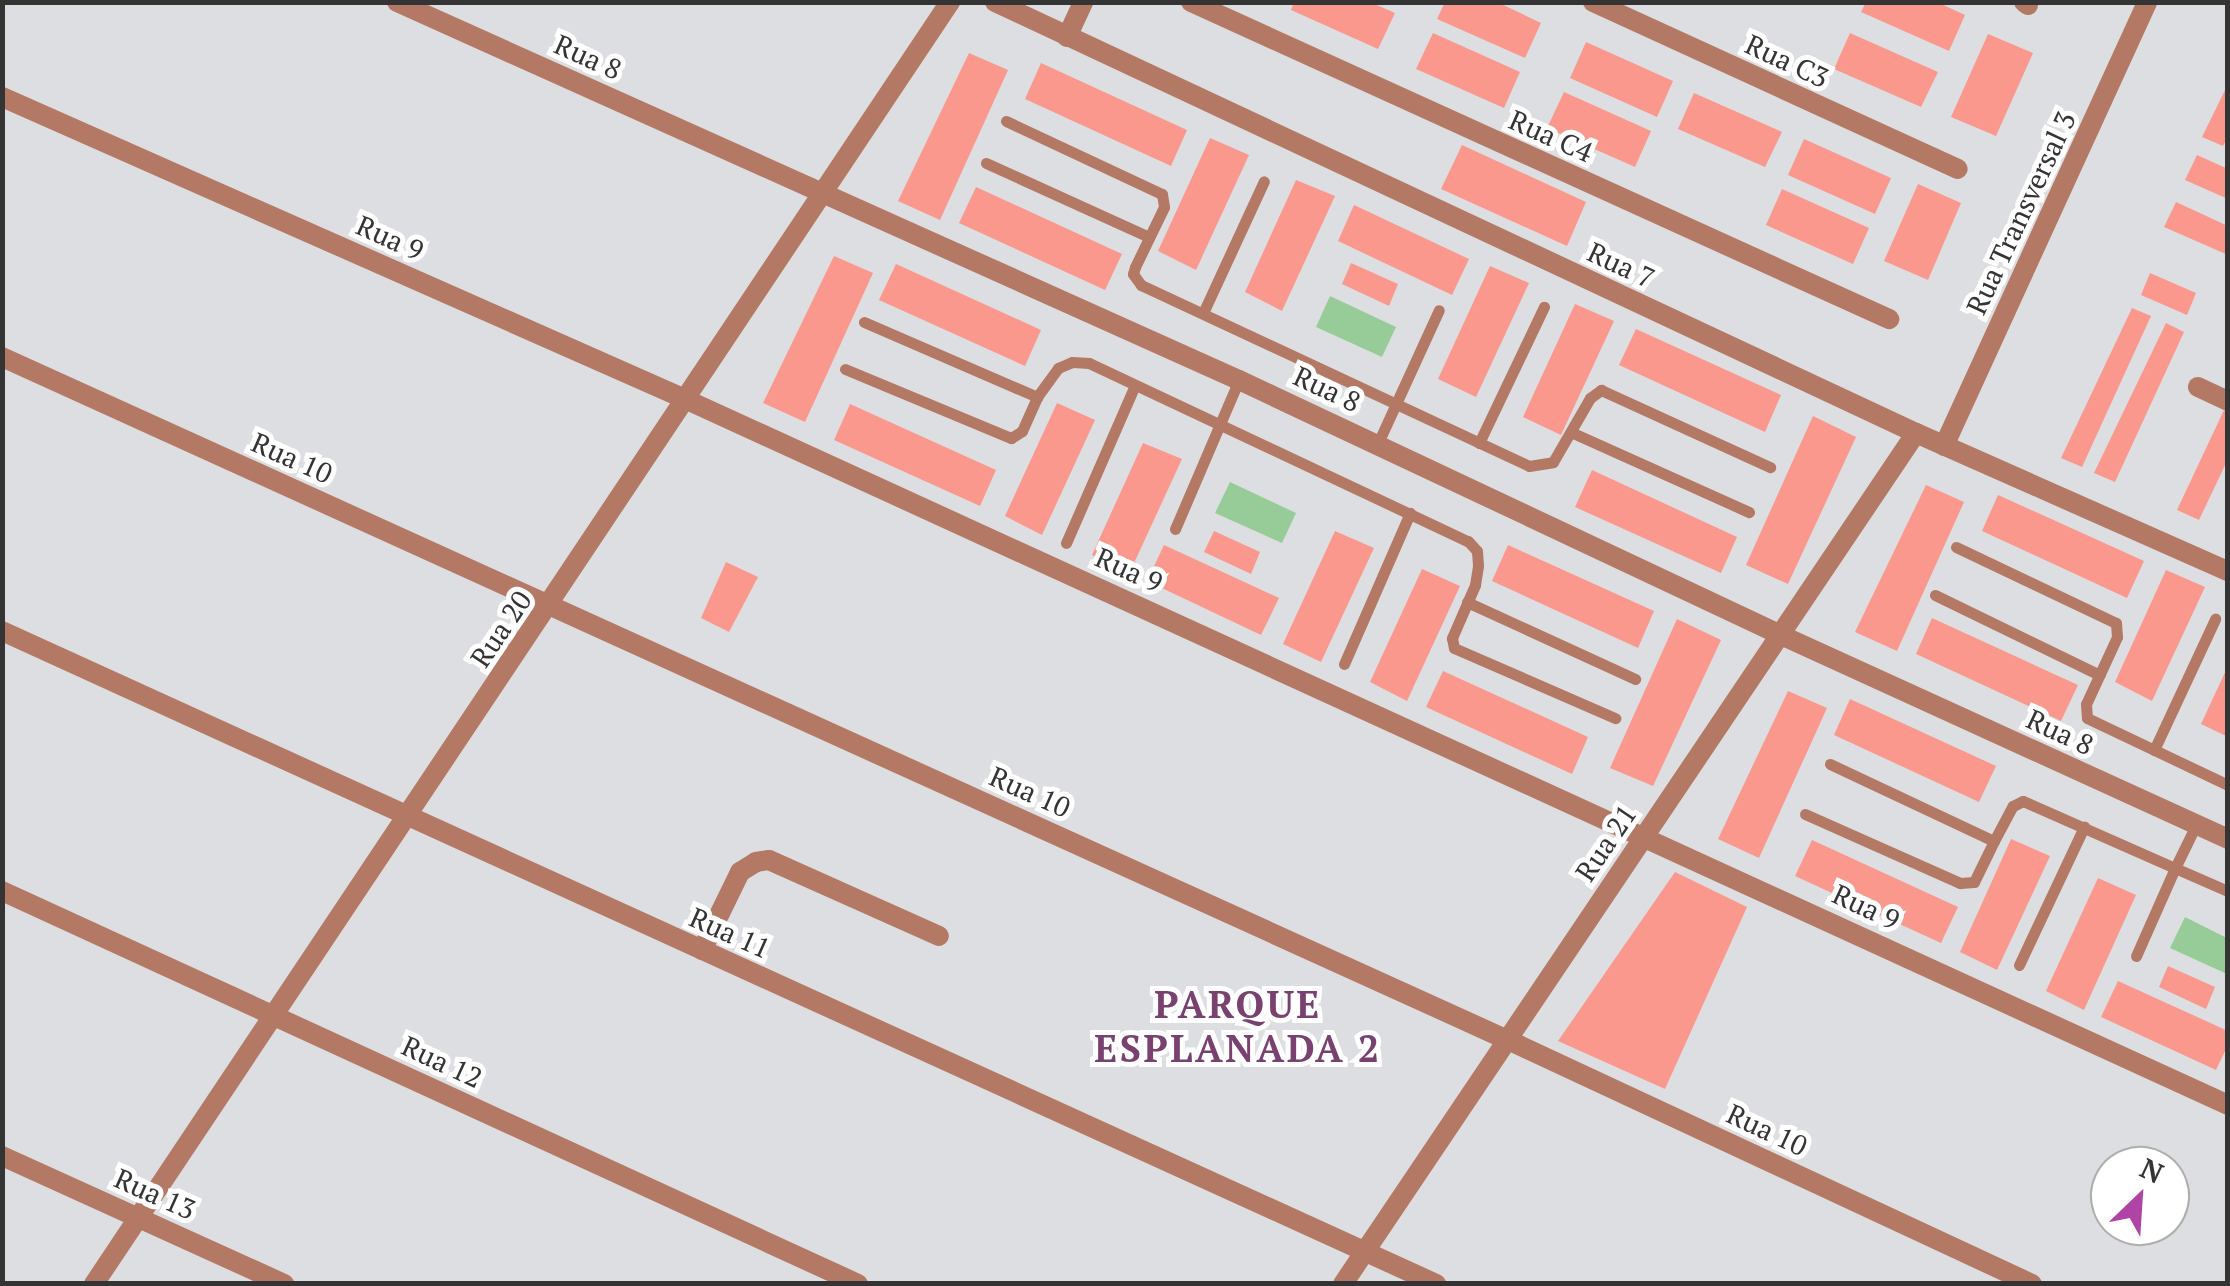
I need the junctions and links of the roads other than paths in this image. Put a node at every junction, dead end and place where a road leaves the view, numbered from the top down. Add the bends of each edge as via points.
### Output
1 (397, 2) edge
2 (950, 2) edge
3 (995, 2) edge
4 (1083, 2) edge
5 (1191, 2) edge
6 (1593, 2) edge
7 (2147, 2) edge
8 (1067, 36) junction
9 (2, 98) edge
10 (1006, 121) dead end
11 (986, 163) dead end
12 (1958, 170) dead end
13 (1264, 180) dead end
14 (826, 192) junction
15 (1149, 237) junction
16 (1544, 308) dead end
17 (1439, 310) dead end
18 (1203, 312) junction
19 (1889, 319) dead end
20 (864, 322) dead end
21 (2, 358) edge
22 (846, 369) dead end
23 (1240, 380) junction
24 (1136, 385) junction
25 (2198, 387) dead end
26 (1036, 398) junction
27 (687, 400) junction
28 (2228, 401) edge
29 (1396, 402) junction
30 (1220, 424) junction
31 (1916, 433) junction
32 (1573, 434) junction
33 (1378, 443) junction
34 (1480, 443) junction
35 (1944, 446) junction
36 (1770, 468) dead end
37 (1749, 512) dead end
38 (1410, 513) junction
39 (1175, 528) dead end
40 (1066, 544) dead end
41 (1956, 547) dead end
42 (2228, 571) edge
43 (1935, 595) dead end
44 (1467, 602) junction
45 (551, 604) junction
46 (2214, 619) dead end
47 (2, 631) edge
48 (1784, 636) junction
49 (1344, 664) dead end
50 (2100, 675) junction
51 (1635, 680) dead end
52 (1615, 718) dead end
53 (2154, 750) junction
54 (1830, 764) dead end
55 (2228, 785) edge
56 (1805, 814) dead end
57 (407, 816) junction
58 (2196, 824) junction
59 (2084, 827) junction
60 (1644, 834) junction
61 (2228, 838) edge
62 (1994, 841) junction
63 (2175, 868) junction
64 (2, 891) edge
65 (2228, 891) edge
66 (939, 936) dead end
67 (702, 950) junction
68 (2136, 956) dead end
69 (2019, 965) dead end
70 (276, 1016) junction
71 (1508, 1040) junction
72 (2228, 1105) edge
73 (2, 1156) edge
74 (139, 1216) junction
75 (1365, 1252) junction
76 (94, 1284) edge
77 (284, 1284) edge
78 (858, 1284) edge
79 (1344, 1284) edge
80 (1436, 1284) edge
81 (2032, 1284) edge

1 - 14 street, Rua 8
2 - 14 street, Rua 20
3 - 8 street, Rua 7
4 - 8 street
5 - 19 street, Rua C4
6 - 12 street, Rua C3
7 - 35 street, Rua Transversal 3
8 - 31 street, Rua 7
9 - 27 street, Rua 9
10 - 15 lane via 1162,194 1164,207
11 - 15 lane
13 - 18 lane
14 - 23 street, Rua 8
14 - 27 street, Rua 20
15 - 18 lane via 1136,280
16 - 34 lane
17 - 29 lane
18 - 29 lane
20 - 26 lane
21 - 45 street, Rua 10
22 - 26 lane via 1004,437 1022,430
23 - 30 lane
23 - 33 street, Rua 8
24 - 26 lane via 1072,362 1058,368
24 - 30 lane
24 - 40 lane
25 - 28 street
27 - 45 street, Rua 20
27 - 60 street, Rua 9
29 - 33 lane
29 - 34 lane
30 - 38 lane
30 - 39 lane
31 - 35 street, Rua 7
31 - 48 street, Rua 21
32 - 34 lane via 1554,462 1542,466
32 - 36 lane via 1600,390
32 - 37 lane
33 - 48 street, Rua 8
35 - 42 street, Rua 7
38 - 44 lane via 1468,540 1477,551 1476,585
38 - 49 lane
41 - 50 lane via 2116,623
43 - 50 lane
44 - 51 lane
44 - 52 lane via 1454,648
45 - 57 street, Rua 20
45 - 71 street, Rua 10
46 - 53 lane
47 - 57 street, Rua 11
48 - 58 street, Rua 8
48 - 60 street, Rua 21
50 - 53 lane via 2086,704 2088,718
53 - 55 lane
54 - 62 lane
56 - 62 lane via 1960,883 1974,882
57 - 67 street, Rua 11
57 - 70 street, Rua 20
58 - 61 street, Rua 8
58 - 63 lane
59 - 62 lane via 2023,801 2013,806
59 - 63 lane
59 - 69 lane
60 - 71 street, Rua 21
60 - 72 street, Rua 9
63 - 65 lane
63 - 68 lane
64 - 70 street, Rua 12
66 - 67 street via 769,860 740,872
67 - 75 street, Rua 11
70 - 74 street, Rua 20
70 - 78 street, Rua 12
71 - 75 street, Rua 21
71 - 81 street, Rua 10
73 - 74 street, Rua 13
74 - 76 street, Rua 20
74 - 77 street, Rua 13
75 - 79 street, Rua 21
75 - 80 street, Rua 11

